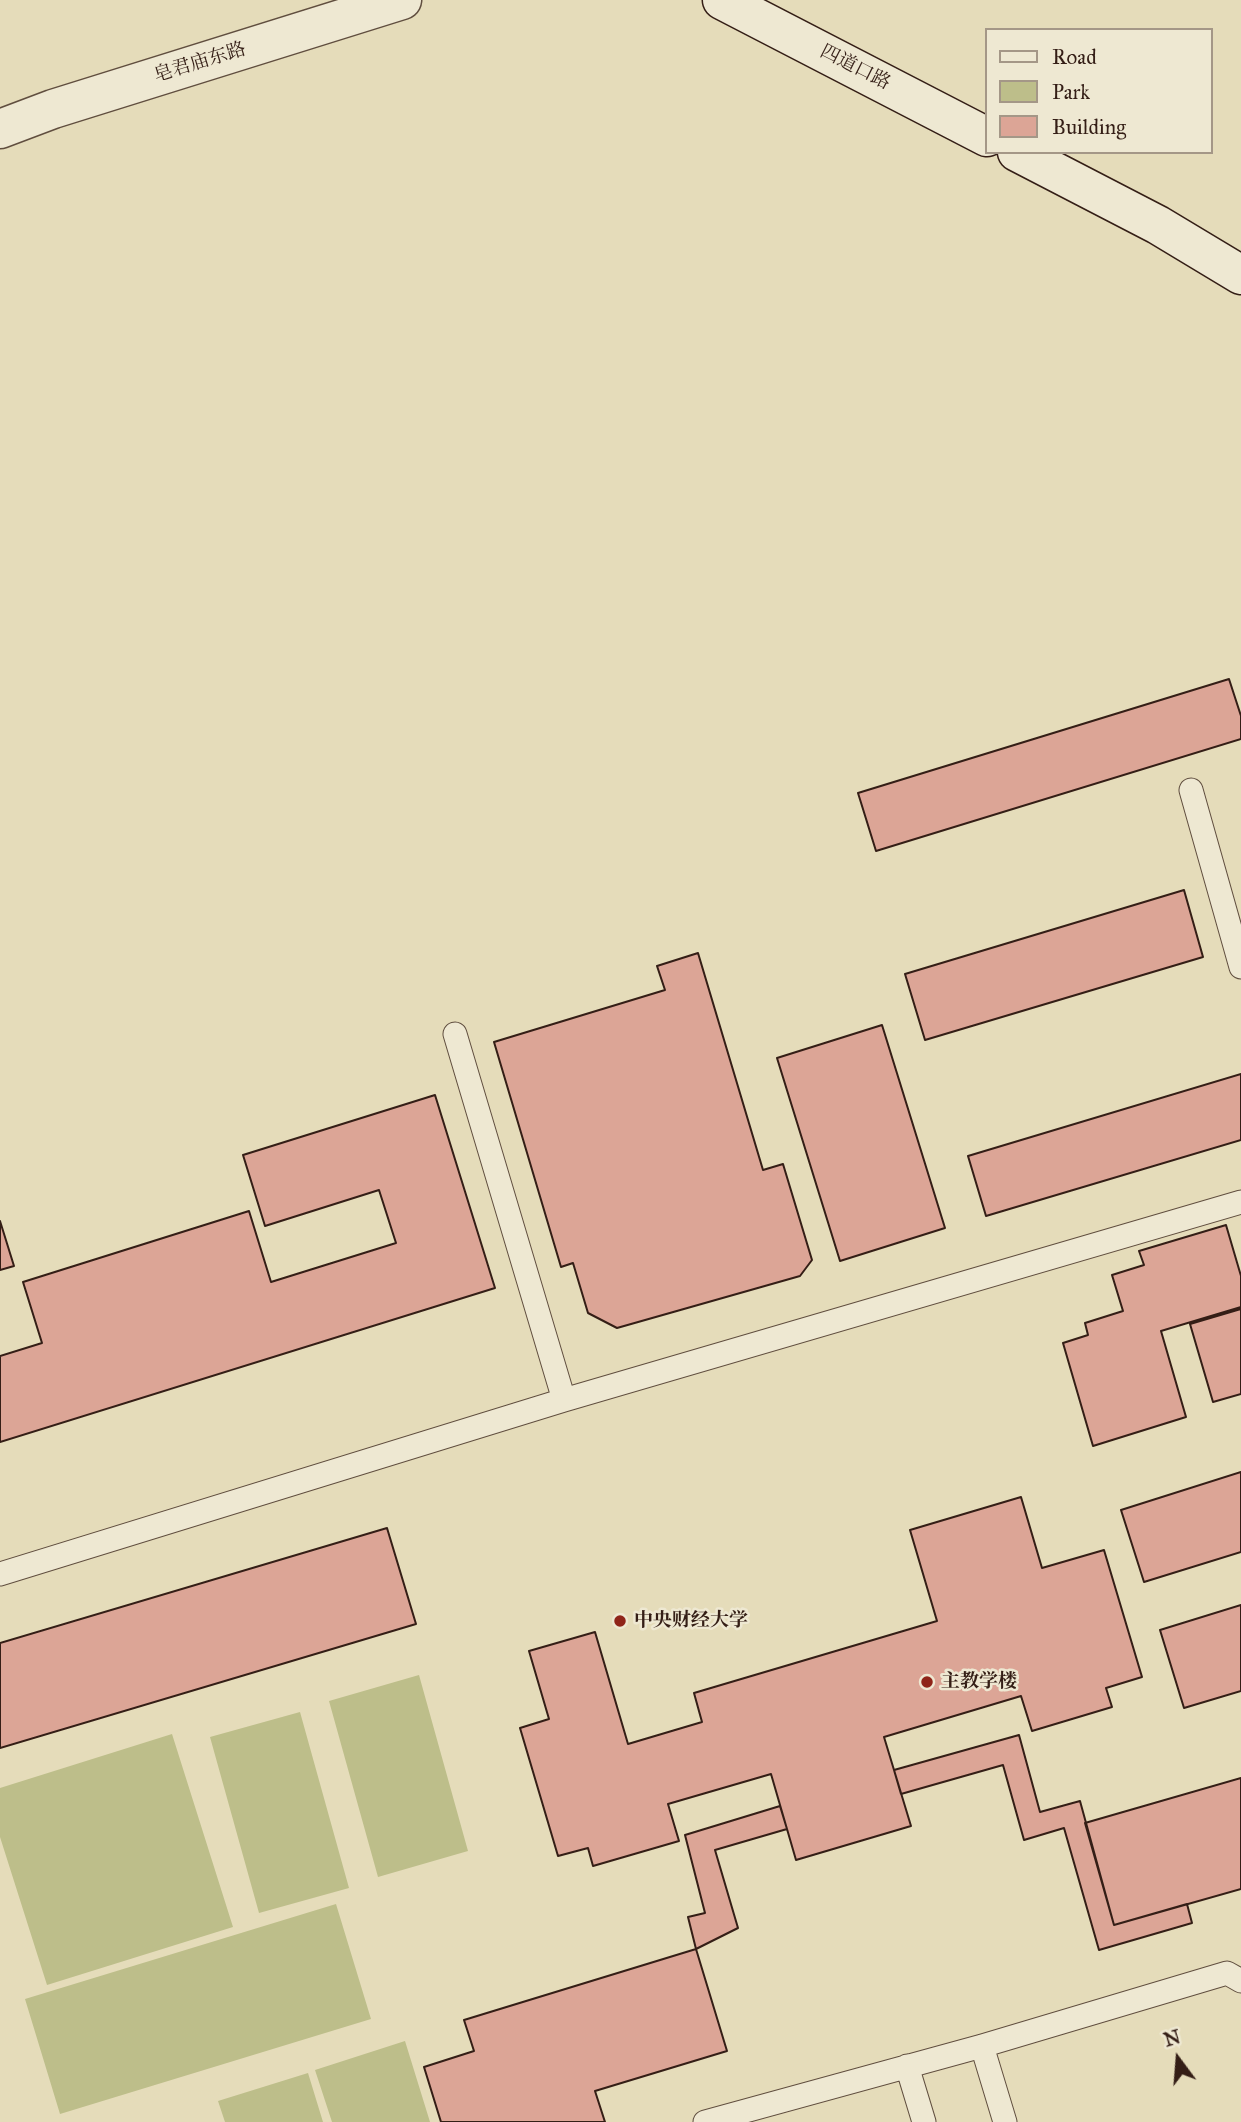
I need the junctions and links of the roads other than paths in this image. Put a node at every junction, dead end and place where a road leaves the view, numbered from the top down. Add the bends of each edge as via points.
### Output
1 (402, 0) edge
2 (722, 0) edge
3 (0, 130) edge
4 (986, 136) edge
5 (1021, 154) edge
6 (1241, 275) edge
7 (1191, 790) dead end
8 (1241, 967) edge
9 (454, 1034) dead end
10 (1241, 1202) edge
11 (564, 1400) junction
12 (0, 1574) edge
13 (1241, 1981) edge
14 (982, 2046) junction
15 (907, 2066) junction
16 (705, 2122) edge
17 (924, 2122) edge
18 (1005, 2122) edge

1 - 3 street, 皂君庙东路 via 53,109
2 - 4 street, 四道口路
5 - 6 street via 1158,225
7 - 8 lane
9 - 11 lane
10 - 11 lane
11 - 12 lane
13 - 14 lane via 1227,1973
14 - 15 lane
14 - 18 lane
15 - 16 lane
15 - 17 lane

